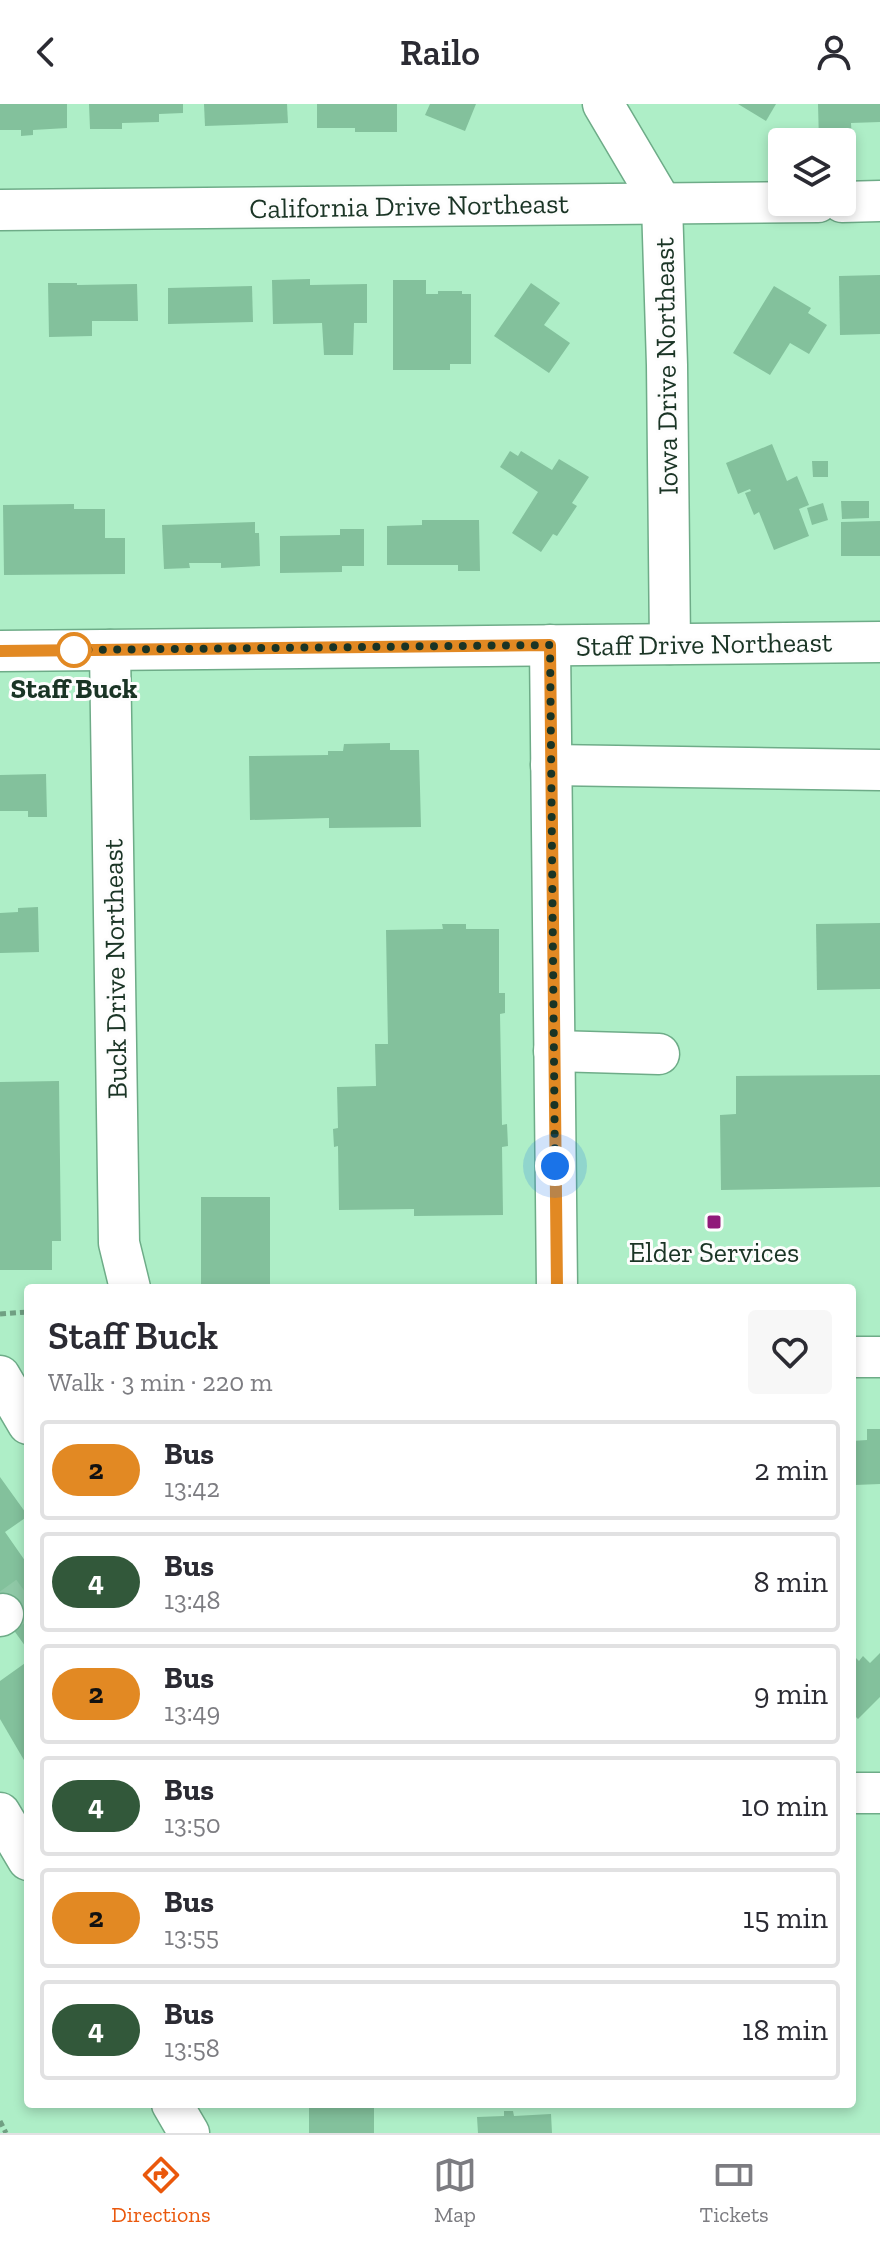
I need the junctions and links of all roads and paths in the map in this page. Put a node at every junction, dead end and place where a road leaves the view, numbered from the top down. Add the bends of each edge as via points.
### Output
1 (603, 104) edge
2 (880, 201) edge
3 (856, 202) edge
4 (768, 203) edge
5 (662, 204) junction
6 (0, 210) edge
7 (880, 642) edge
8 (670, 644) junction
9 (550, 645) junction
10 (110, 650) junction
11 (0, 651) edge
12 (551, 765) junction
13 (880, 770) edge
14 (554, 1051) junction
15 (659, 1054) dead end
16 (129, 1284) edge
17 (557, 1284) edge
18 (24, 1312) edge
19 (0, 1314) edge
20 (856, 1357) edge
21 (880, 1357) edge
22 (24, 1370) edge
23 (0, 1373) edge
24 (24, 1417) edge
25 (856, 1793) edge
26 (880, 1793) edge
27 (1, 1815) edge
28 (24, 1853) edge
29 (174, 2108) edge
30 (0, 2121) edge
31 (6, 2133) edge
32 (189, 2133) edge

1 - 5 street, Iowa Drive Northeast
2 - 3 street
4 - 5 street, California Drive Northeast
5 - 6 street, California Drive Northeast
5 - 8 street, Iowa Drive Northeast
7 - 8 street, Staff Drive Northeast
8 - 9 street, Staff Drive Northeast
9 - 10 street, Staff Drive Northeast
9 - 12 street
10 - 11 street, Staff Drive Northeast
10 - 16 street, Buck Drive Northeast via 119,1243
12 - 13 street
12 - 14 street
14 - 15 street
14 - 17 street
18 - 19 path
20 - 21 street
22 - 23 street
23 - 24 street
25 - 26 street
27 - 28 street
29 - 32 street
30 - 31 path

